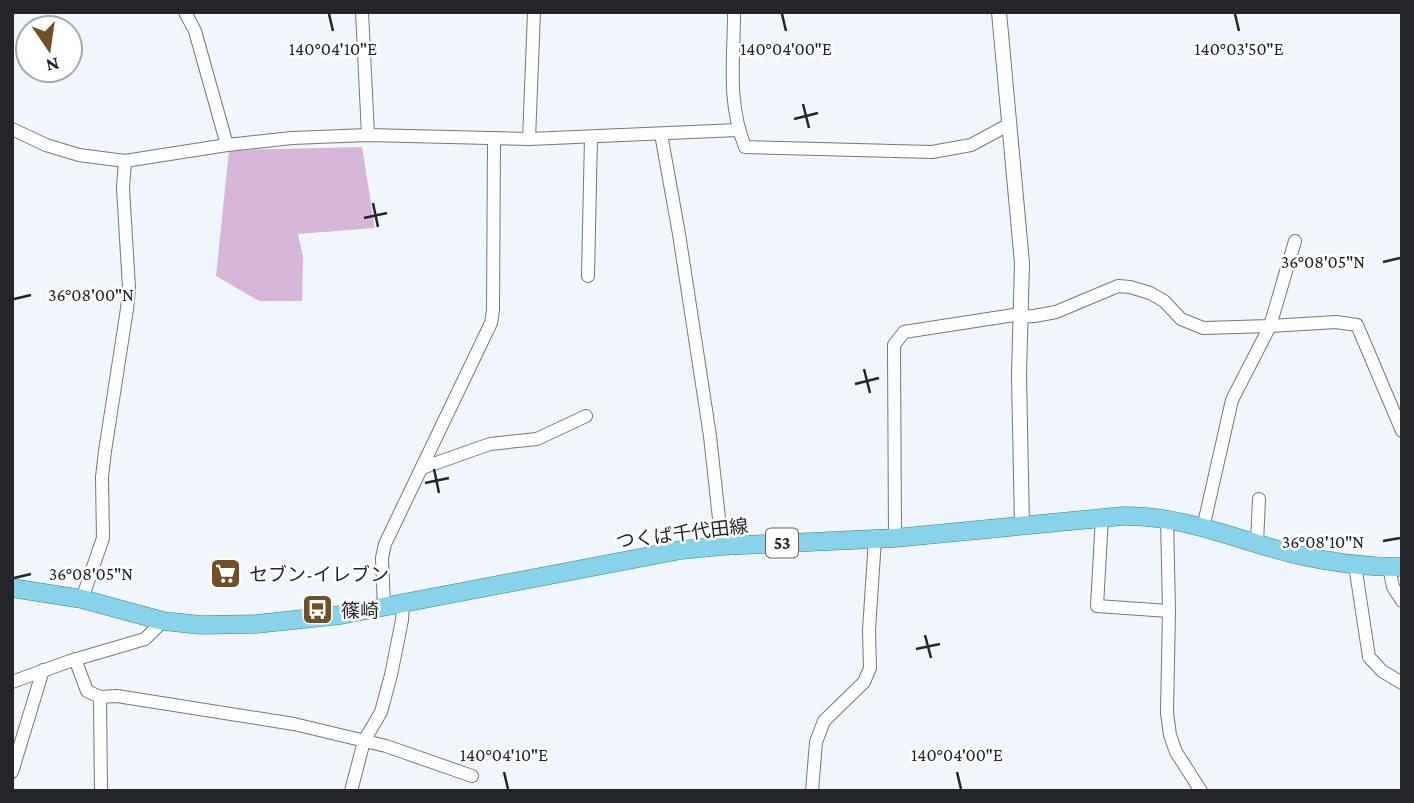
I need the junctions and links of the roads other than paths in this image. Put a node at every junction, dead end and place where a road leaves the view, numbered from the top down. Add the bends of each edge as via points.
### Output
1 (186, 12) edge
2 (362, 12) edge
3 (534, 12) edge
4 (734, 12) edge
5 (999, 12) edge
6 (1010, 124) junction
7 (12, 129) edge
8 (738, 130) junction
9 (661, 134) junction
10 (368, 135) junction
11 (591, 137) junction
12 (494, 139) junction
13 (529, 139) junction
14 (227, 145) junction
15 (125, 161) junction
16 (1295, 241) dead end
17 (587, 276) dead end
18 (1020, 317) junction
19 (1270, 326) junction
20 (586, 416) dead end
21 (1402, 431) edge
22 (422, 468) junction
23 (1259, 499) dead end
24 (1102, 517) junction
25 (1167, 518) junction
26 (1022, 526) junction
27 (1203, 528) junction
28 (895, 538) junction
29 (875, 539) junction
30 (1257, 544) junction
31 (722, 546) junction
32 (1355, 565) junction
33 (1395, 567) edge
34 (12, 588) edge
35 (82, 599) junction
36 (1402, 601) edge
37 (402, 604) junction
38 (384, 607) junction
39 (1169, 611) junction
40 (163, 621) junction
41 (75, 659) junction
42 (43, 670) junction
43 (12, 682) edge
44 (1402, 683) edge
45 (100, 697) junction
46 (364, 741) junction
47 (15, 752) edge
48 (12, 772) edge
49 (472, 776) dead end
50 (101, 791) edge
51 (351, 791) edge
52 (812, 791) edge
53 (1201, 791) edge

1 - 14 street
2 - 10 street
3 - 13 street
4 - 8 street via 732,93
5 - 6 street
6 - 8 street via 971,145 932,152 745,147
6 - 18 street via 1022,263
7 - 15 street via 79,155
8 - 9 street
9 - 11 street
9 - 31 street via 710,436
10 - 12 street
10 - 14 street
11 - 13 street
11 - 17 street
12 - 13 street
12 - 22 street via 494,310
14 - 15 street
15 - 35 street via 129,288 102,477 103,538
16 - 19 street
18 - 19 street via 1056,312 1118,286 1150,293 1164,300 1181,319 1203,328
18 - 26 street
18 - 28 street via 904,331 894,345
19 - 21 street via 1357,325
19 - 27 street via 1232,400
20 - 22 street via 537,439 490,444
22 - 38 street via 385,544
23 - 30 street
24 - 25 main road, つくば千代田線 / 53
24 - 26 main road, つくば千代田線 / 53
24 - 39 street via 1097,606
25 - 27 main road, つくば千代田線 / 53
25 - 39 street
26 - 28 main road, つくば千代田線 / 53
27 - 30 main road, つくば千代田線 / 53
28 - 29 main road, つくば千代田線 / 53
29 - 31 main road, つくば千代田線 / 53
29 - 52 street via 870,668 864,682 824,721 816,742
30 - 32 main road, つくば千代田線 / 53
31 - 37 main road, つくば千代田線 / 53
32 - 33 main road, つくば千代田線 / 53
32 - 44 street via 1369,657
33 - 36 street via 1393,587
34 - 35 main road, つくば千代田線 / 53
35 - 40 main road, つくば千代田線 / 53
37 - 38 main road, つくば千代田線 / 53
37 - 46 street via 381,712
38 - 40 main road, つくば千代田線 / 53 via 266,624
39 - 53 street via 1170,736
40 - 41 street via 145,639
41 - 42 street
41 - 45 street via 87,691
42 - 43 street
42 - 47 street
45 - 46 street via 294,724
45 - 50 street
46 - 49 street
46 - 51 street
47 - 48 street

